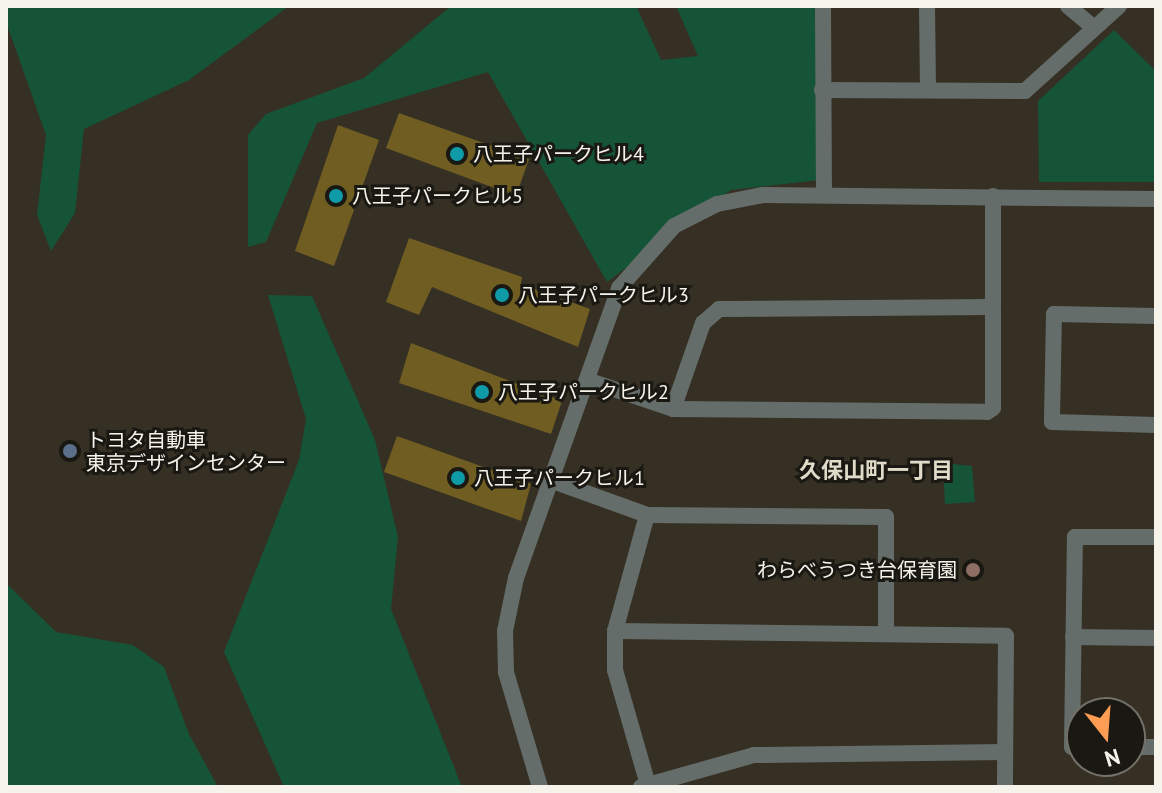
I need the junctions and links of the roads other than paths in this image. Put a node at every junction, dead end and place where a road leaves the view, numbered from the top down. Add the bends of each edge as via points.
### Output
1 (823, 6) edge
2 (927, 6) edge
3 (1068, 6) edge
4 (1119, 6) edge
5 (1094, 28) junction
6 (928, 89) junction
7 (822, 90) junction
8 (824, 193) junction
9 (993, 196) junction
10 (1156, 199) edge
11 (993, 307) junction
12 (1156, 316) edge
13 (587, 380) junction
14 (673, 409) junction
15 (1156, 425) edge
16 (550, 480) junction
17 (647, 515) junction
18 (1156, 537) edge
19 (615, 631) junction
20 (886, 634) junction
21 (1073, 637) junction
22 (1156, 638) edge
23 (1072, 697) edge
24 (1005, 752) junction
25 (645, 786) edge
26 (540, 787) edge
27 (1005, 787) edge

1 - 7 street
2 - 6 street
3 - 5 street
4 - 5 street
5 - 6 street via 1025,91
6 - 7 street
7 - 8 street
8 - 9 street
8 - 13 street via 717,204 674,226 619,288
9 - 10 street
9 - 11 street
11 - 14 street via 719,309 703,323
11 - 14 street via 993,408 987,412
12 - 15 street via 1054,314 1052,422
13 - 14 street
13 - 16 street
16 - 17 street
16 - 26 street via 516,578 505,631 511,696
17 - 19 street via 625,579
17 - 20 street via 886,517
18 - 21 street via 1075,537
19 - 20 street
19 - 25 street via 615,670
20 - 24 street via 1006,636
21 - 22 street
21 - 23 street
24 - 25 street via 754,755
24 - 27 street

